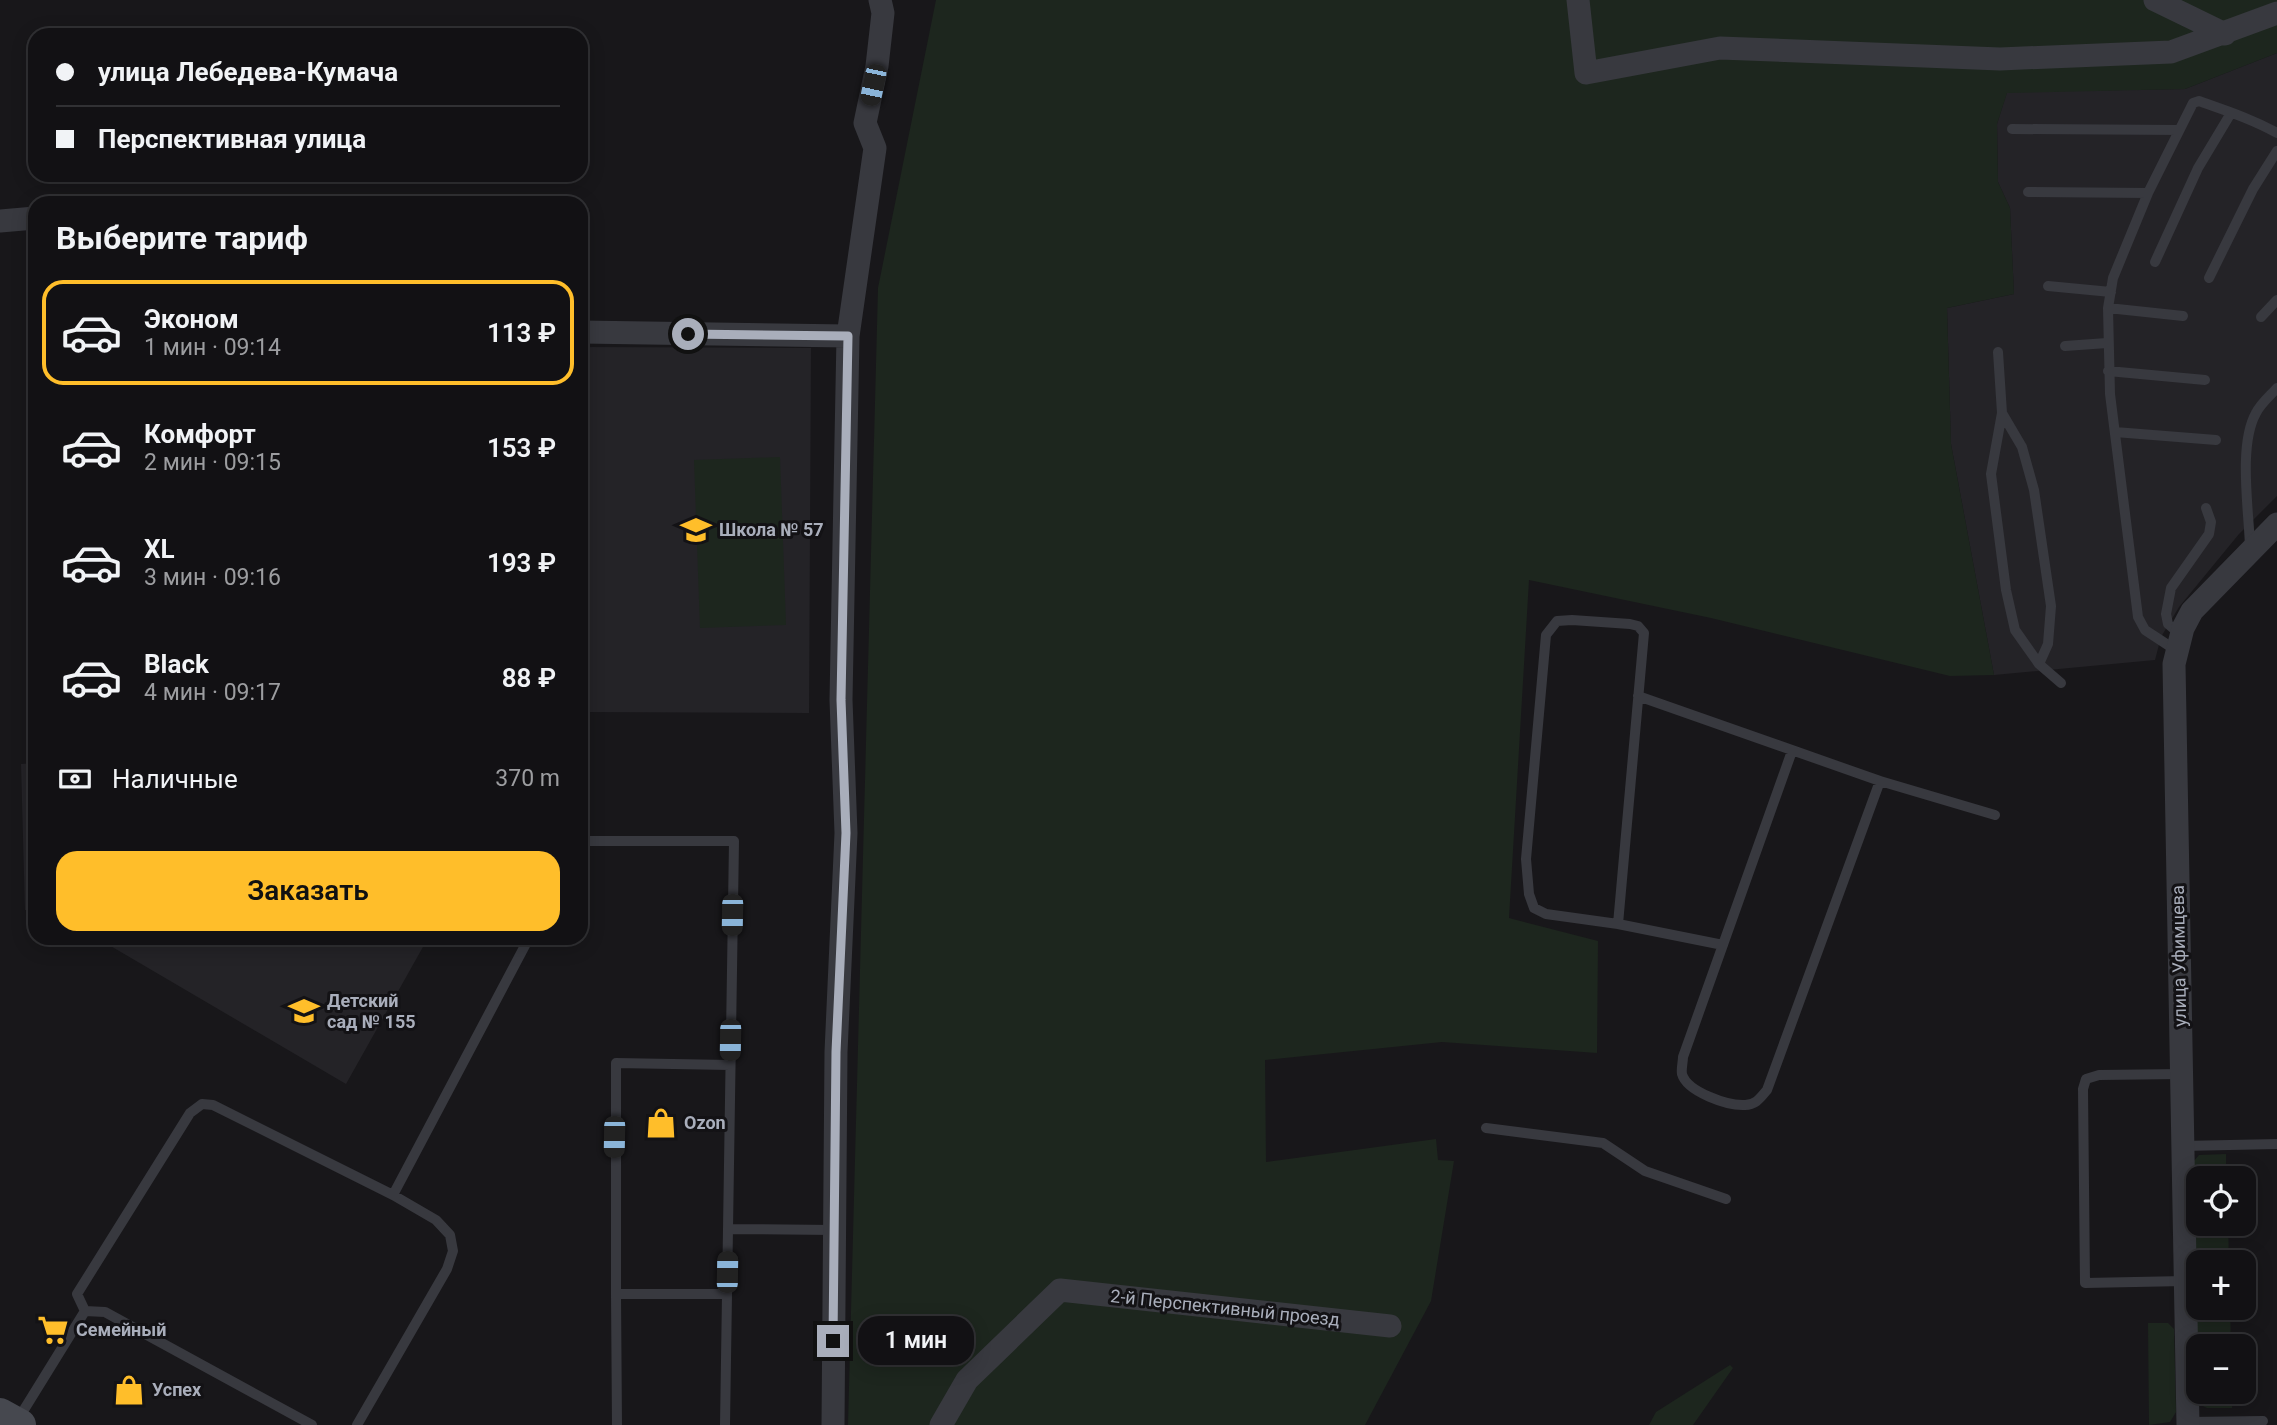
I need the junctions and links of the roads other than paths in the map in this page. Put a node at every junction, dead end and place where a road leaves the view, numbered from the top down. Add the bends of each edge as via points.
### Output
1 (880, 0) edge
2 (1578, 0) edge
3 (2155, 0) edge
4 (2277, 13) edge
5 (2225, 34) junction
6 (2231, 113) junction
7 (2012, 129) dead end
8 (2179, 130) junction
9 (2277, 133) edge
10 (2277, 151) edge
11 (2028, 192) dead end
12 (2148, 193) junction
13 (28, 219) edge
14 (0, 221) edge
15 (2155, 262) dead end
16 (2209, 278) dead end
17 (2048, 286) dead end
18 (2110, 292) junction
19 (2277, 300) edge
20 (2108, 308) junction
21 (2183, 316) dead end
22 (2261, 317) dead end
23 (588, 332) edge
24 (848, 336) junction
25 (2107, 343) junction
26 (2065, 346) dead end
27 (1998, 352) dead end
28 (2108, 372) junction
29 (2205, 380) dead end
30 (2277, 388) edge
31 (2001, 413) junction
32 (2115, 432) junction
33 (2216, 440) dead end
34 (2206, 508) dead end
35 (2277, 524) edge
36 (2250, 551) junction
37 (2179, 643) junction
38 (2039, 664) junction
39 (2062, 683) dead end
40 (1638, 696) junction
41 (1792, 751) junction
42 (1880, 781) junction
43 (1995, 815) dead end
44 (588, 841) edge
45 (1619, 924) junction
46 (525, 945) edge
47 (1723, 945) junction
48 (730, 1065) junction
49 (2181, 1074) junction
50 (1486, 1128) dead end
51 (2277, 1144) edge
52 (2182, 1146) junction
53 (393, 1195) junction
54 (1727, 1199) dead end
55 (727, 1228) junction
56 (834, 1230) junction
57 (2185, 1281) junction
58 (616, 1294) junction
59 (727, 1294) junction
60 (85, 1311) junction
61 (1390, 1326) dead end
62 (2263, 1420) dead end
63 (12, 1421) edge
64 (2188, 1423) edge
65 (312, 1425) edge
66 (356, 1425) edge
67 (617, 1425) edge
68 (725, 1425) edge
69 (832, 1425) edge
70 (941, 1425) edge

1 - 24 street via 879,53 865,123 875,148
2 - 5 street via 1586,73 1720,48 2000,59 2171,52
3 - 5 street
4 - 5 street
6 - 8 lane via 2199,101 2193,103
6 - 9 lane via 2248,116
6 - 15 lane via 2198,168
7 - 8 lane
8 - 12 lane
10 - 16 lane
11 - 12 lane
12 - 18 lane
13 - 14 street
17 - 18 lane
18 - 20 lane
19 - 22 lane
20 - 21 lane
20 - 25 lane
23 - 24 street
24 - 56 street via 841,700 846,833
25 - 26 lane
25 - 28 lane
27 - 31 lane
28 - 29 lane
28 - 32 lane
30 - 36 lane via 2256,411 2251,425 2247,453
31 - 38 lane via 1991,474 2006,590 2015,630
31 - 38 lane via 2022,447 2034,491 2051,606 2048,643
32 - 33 lane
32 - 37 lane via 2138,617 2145,631
34 - 37 lane via 2209,534 2171,588 2166,614
35 - 36 street, улица Уфимцева
36 - 37 street, улица Уфимцева via 2192,611
37 - 49 street, улица Уфимцева via 2174,681
38 - 39 lane
40 - 41 lane
40 - 45 lane
40 - 45 lane via 1644,633 1638,626 1558,621 1546,635 1526,859 1529,894 1534,908 1546,914
41 - 42 lane
41 - 47 lane
42 - 43 lane
42 - 47 lane via 1767,1090 1758,1101 1744,1106 1709,1097 1689,1086 1682,1073 1683,1057
44 - 48 lane via 734,841
45 - 47 lane
46 - 53 lane
48 - 55 lane
48 - 58 lane via 616,1063
49 - 52 street, улица Уфимцева
49 - 57 lane via 2086,1079 2085,1283
50 - 54 lane via 1603,1143 1645,1171
51 - 52 lane
52 - 57 street, улица Уфимцева
53 - 60 lane via 213,1105 202,1104 190,1113 77,1294
53 - 66 lane via 436,1220 450,1235 453,1251 447,1269
55 - 56 lane
55 - 59 lane
56 - 69 street
57 - 64 street, улица Уфимцева
58 - 59 lane
58 - 67 lane
59 - 68 lane
60 - 63 lane
60 - 65 lane via 105,1312
61 - 70 street, 2-й Перспективный проезд via 1060,1290 967,1380
62 - 64 lane

